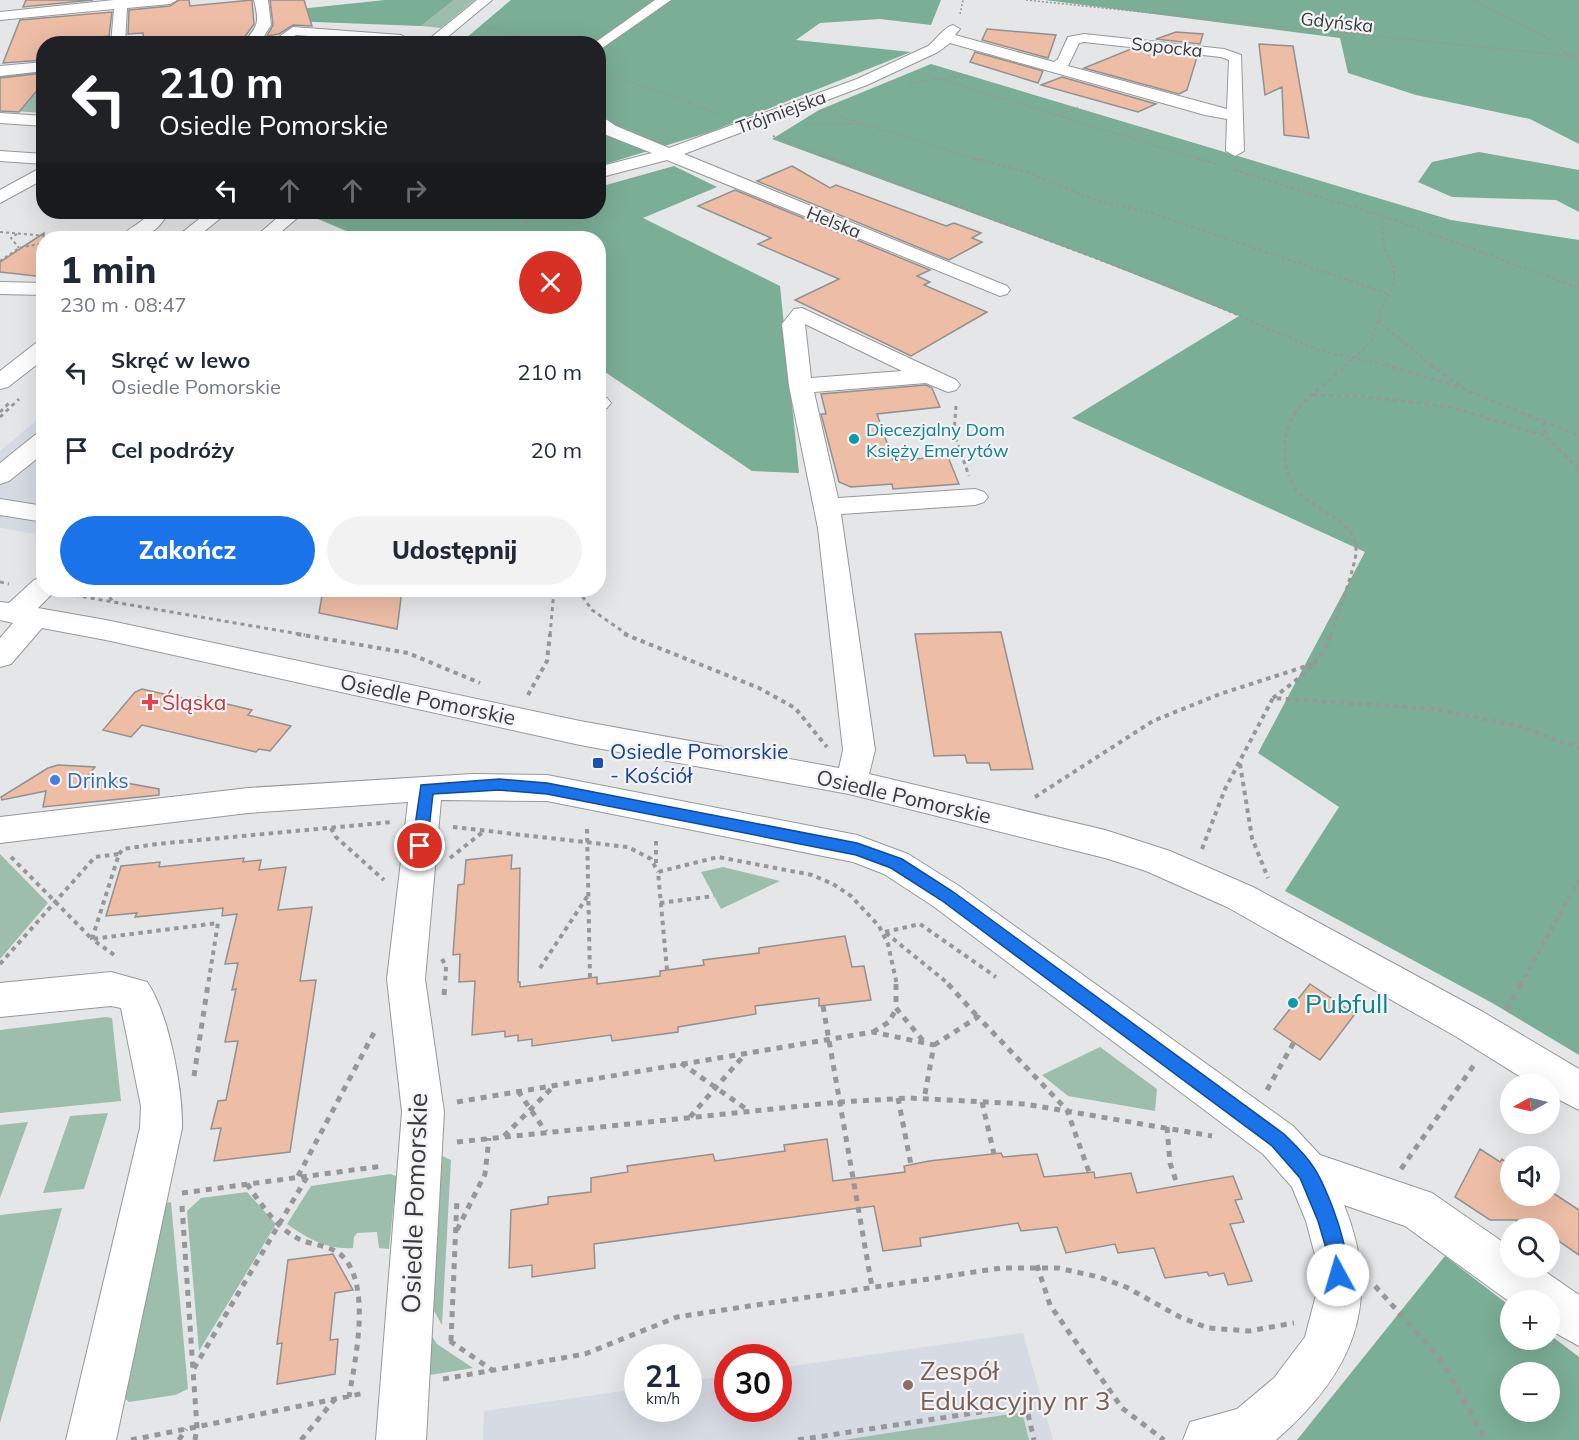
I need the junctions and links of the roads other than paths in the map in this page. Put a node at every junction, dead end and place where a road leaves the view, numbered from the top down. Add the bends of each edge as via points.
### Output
1 (170, 0) edge
2 (261, 0) edge
3 (485, 0) edge
4 (664, 0) edge
5 (121, 3) edge
6 (0, 16) edge
7 (264, 29) junction
8 (293, 32) junction
9 (119, 36) edge
10 (261, 36) edge
11 (287, 36) edge
12 (343, 36) edge
13 (440, 36) edge
14 (606, 41) edge
15 (36, 67) edge
16 (1056, 67) junction
17 (0, 71) edge
18 (1234, 115) junction
19 (0, 118) edge
20 (36, 120) edge
21 (606, 126) edge
22 (1235, 151) dead end
23 (669, 154) junction
24 (0, 156) edge
25 (21, 157) junction
26 (36, 158) edge
27 (0, 170) edge
28 (606, 171) edge
29 (36, 176) edge
30 (5, 195) edge
31 (36, 195) edge
32 (153, 219) edge
33 (210, 219) edge
34 (286, 219) edge
35 (140, 231) edge
36 (193, 231) edge
37 (271, 231) edge
38 (0, 288) edge
39 (36, 289) edge
40 (1000, 290) dead end
41 (36, 354) edge
42 (0, 382) edge
43 (801, 386) junction
44 (36, 447) edge
45 (0, 476) edge
46 (975, 497) road end
47 (0, 507) edge
48 (827, 507) junction
49 (36, 513) edge
50 (27, 603) edge
51 (0, 657) edge
52 (849, 782) junction
53 (424, 805) junction
54 (0, 830) edge
55 (0, 1000) edge
56 (1579, 1091) edge
57 (1307, 1172) junction
58 (1533, 1290) edge
59 (1560, 1309) edge
60 (1579, 1323) edge
61 (91, 1440) edge
62 (401, 1440) edge
63 (1208, 1440) edge

1 - 5 street
2 - 7 street
3 - 13 street
4 - 14 street
5 - 6 street
5 - 9 street
7 - 8 street
7 - 10 street
8 - 11 street
8 - 12 street
15 - 17 street
16 - 18 street via 1211,112
16 - 18 street, Sopocka via 1065,61 1073,40 1084,38 1224,53 1236,58
16 - 23 street, Trójmiejska via 949,33 933,49 862,82
18 - 22 street, Sopocka
19 - 20 street
21 - 23 street, Helska
23 - 28 street, Trójmiejska
23 - 40 street, Helska
24 - 25 street
25 - 26 street
25 - 27 street
29 - 30 street
30 - 31 street
32 - 35 street
33 - 36 street
34 - 37 street
38 - 39 street
41 - 42 street
43 - 43 street via 793,324 801,314 939,381
43 - 48 street
44 - 45 street
46 - 48 street
47 - 49 street
48 - 52 street via 859,750
50 - 51 street
50 - 52 street, Osiedle Pomorskie via 580,733
52 - 56 street, Osiedle Pomorskie via 1053,830 1158,861 1240,897 1469,1024
53 - 54 street via 252,800
53 - 57 street via 499,785 547,788 857,849 896,864 946,896 1234,1128 1278,1140
53 - 62 street, Osiedle Pomorskie via 406,979 423,1108 446,1148 405,1385
55 - 61 street via 111,989 133,994 142,1007 162,1106 161,1128
57 - 58 street via 1417,1208
57 - 63 street via 1338,1255 1339,1295 1325,1349 1291,1395 1249,1431
59 - 60 street

